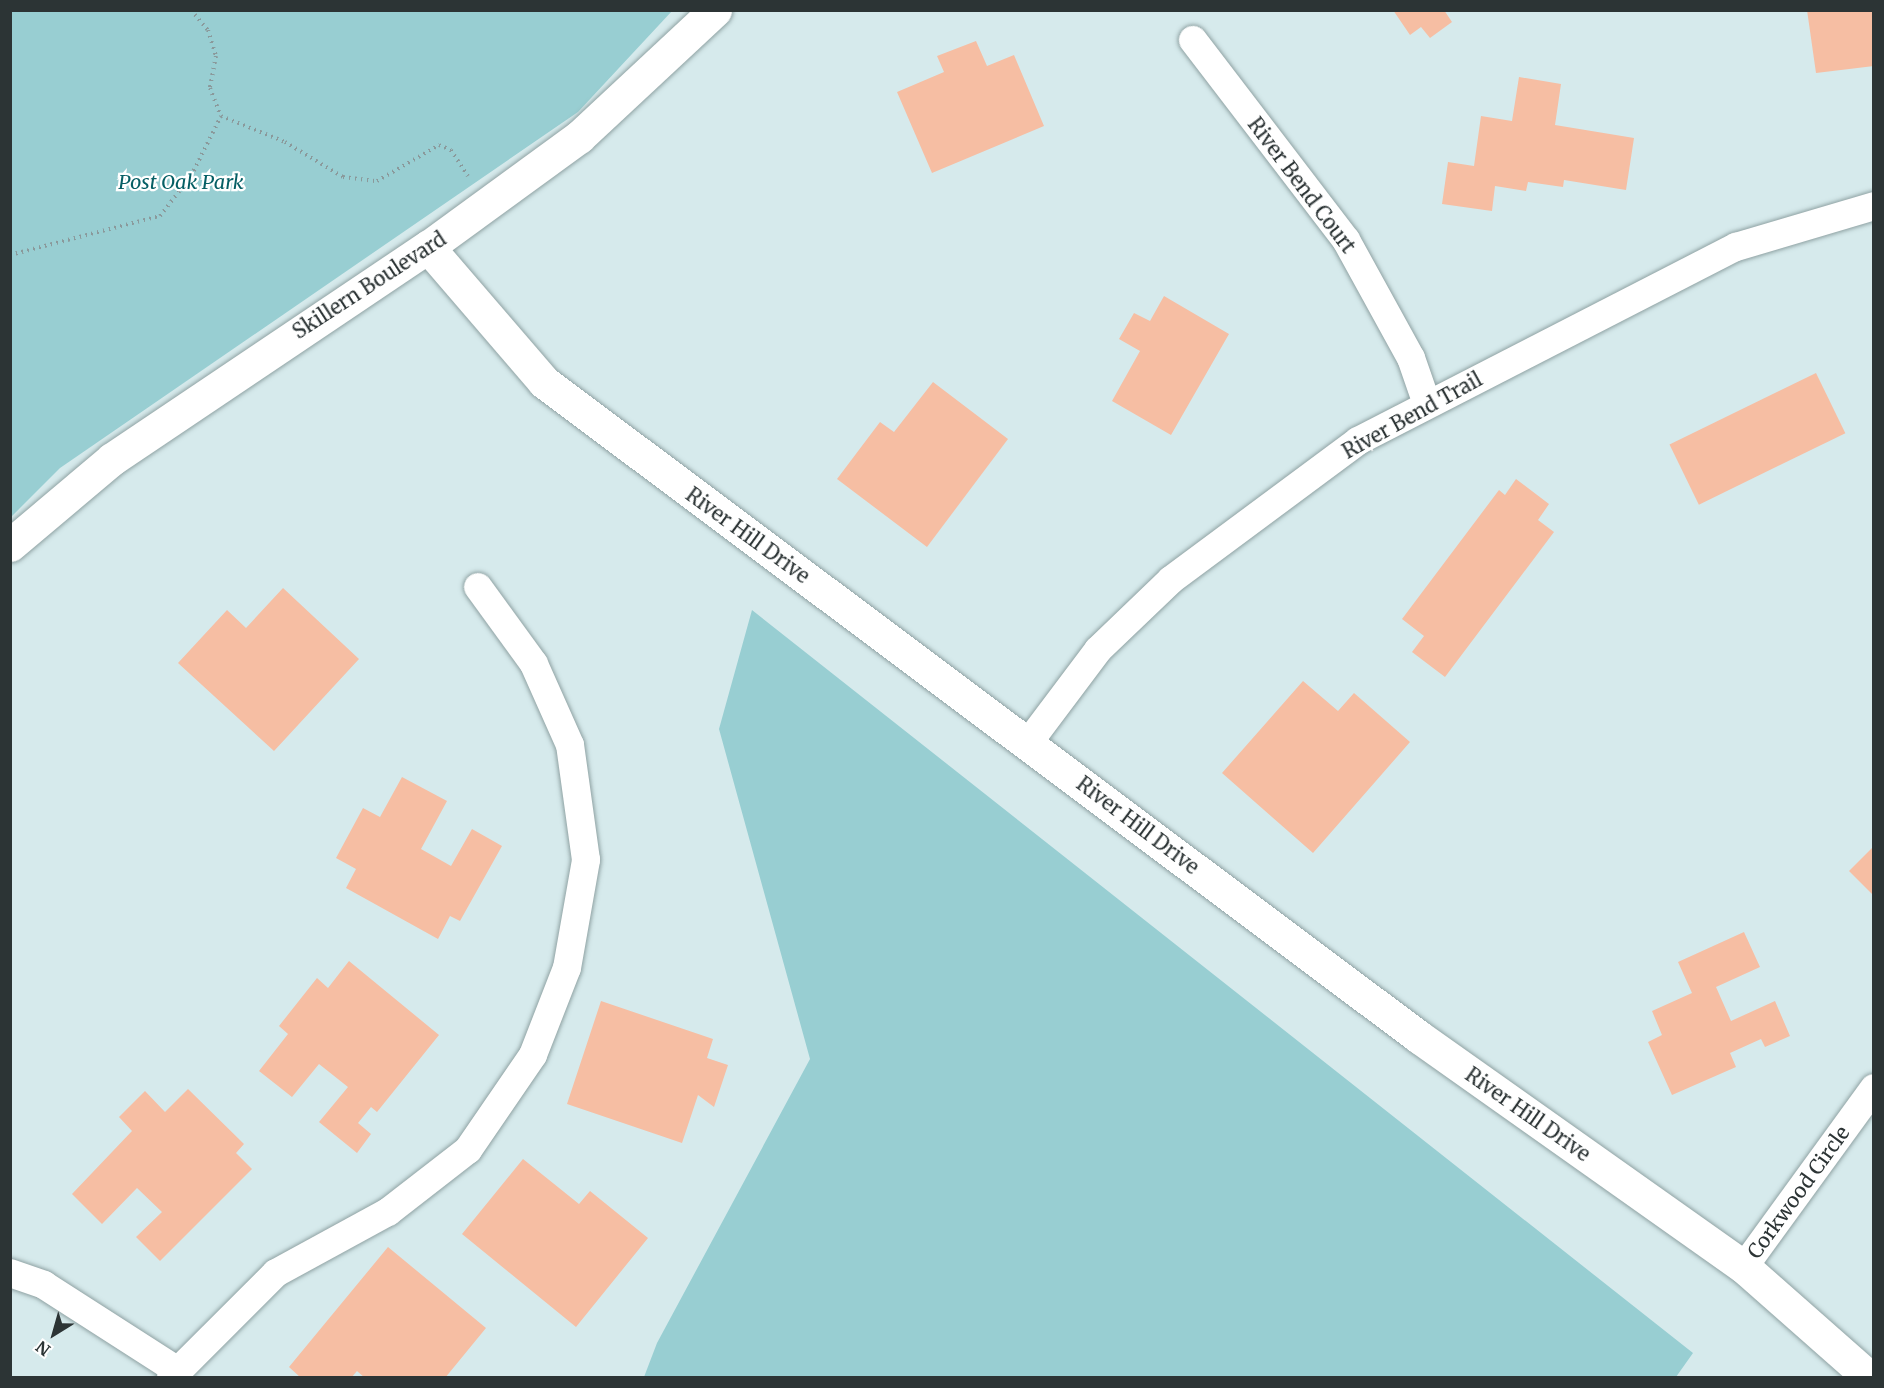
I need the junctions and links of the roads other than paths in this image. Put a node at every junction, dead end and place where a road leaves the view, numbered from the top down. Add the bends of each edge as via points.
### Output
1 (715, 10) edge
2 (1193, 40) dead end
3 (1874, 206) edge
4 (428, 247) junction
5 (1427, 404) junction
6 (10, 545) edge
7 (478, 587) dead end
8 (1029, 742) junction
9 (1874, 1088) edge
10 (1744, 1267) junction
11 (10, 1273) edge
12 (173, 1373) edge
13 (1870, 1377) edge

1 - 4 street, Skillern Boulevard via 579,137
2 - 5 street, River Bend Court via 1346,240 1411,358
3 - 5 street, River Bend Trail via 1736,247
4 - 6 street, Skillern Boulevard via 112,459
4 - 8 street, River Hill Drive via 544,382
5 - 8 street, River Bend Trail via 1358,441 1171,580 1098,650
7 - 12 street via 534,664 570,745 586,860 567,968 533,1056 468,1150 388,1212 276,1273
8 - 10 street, River Hill Drive via 1419,1037
9 - 10 street, Corkwood Circle
10 - 13 street, River Hill Drive
11 - 12 street via 44,1284

